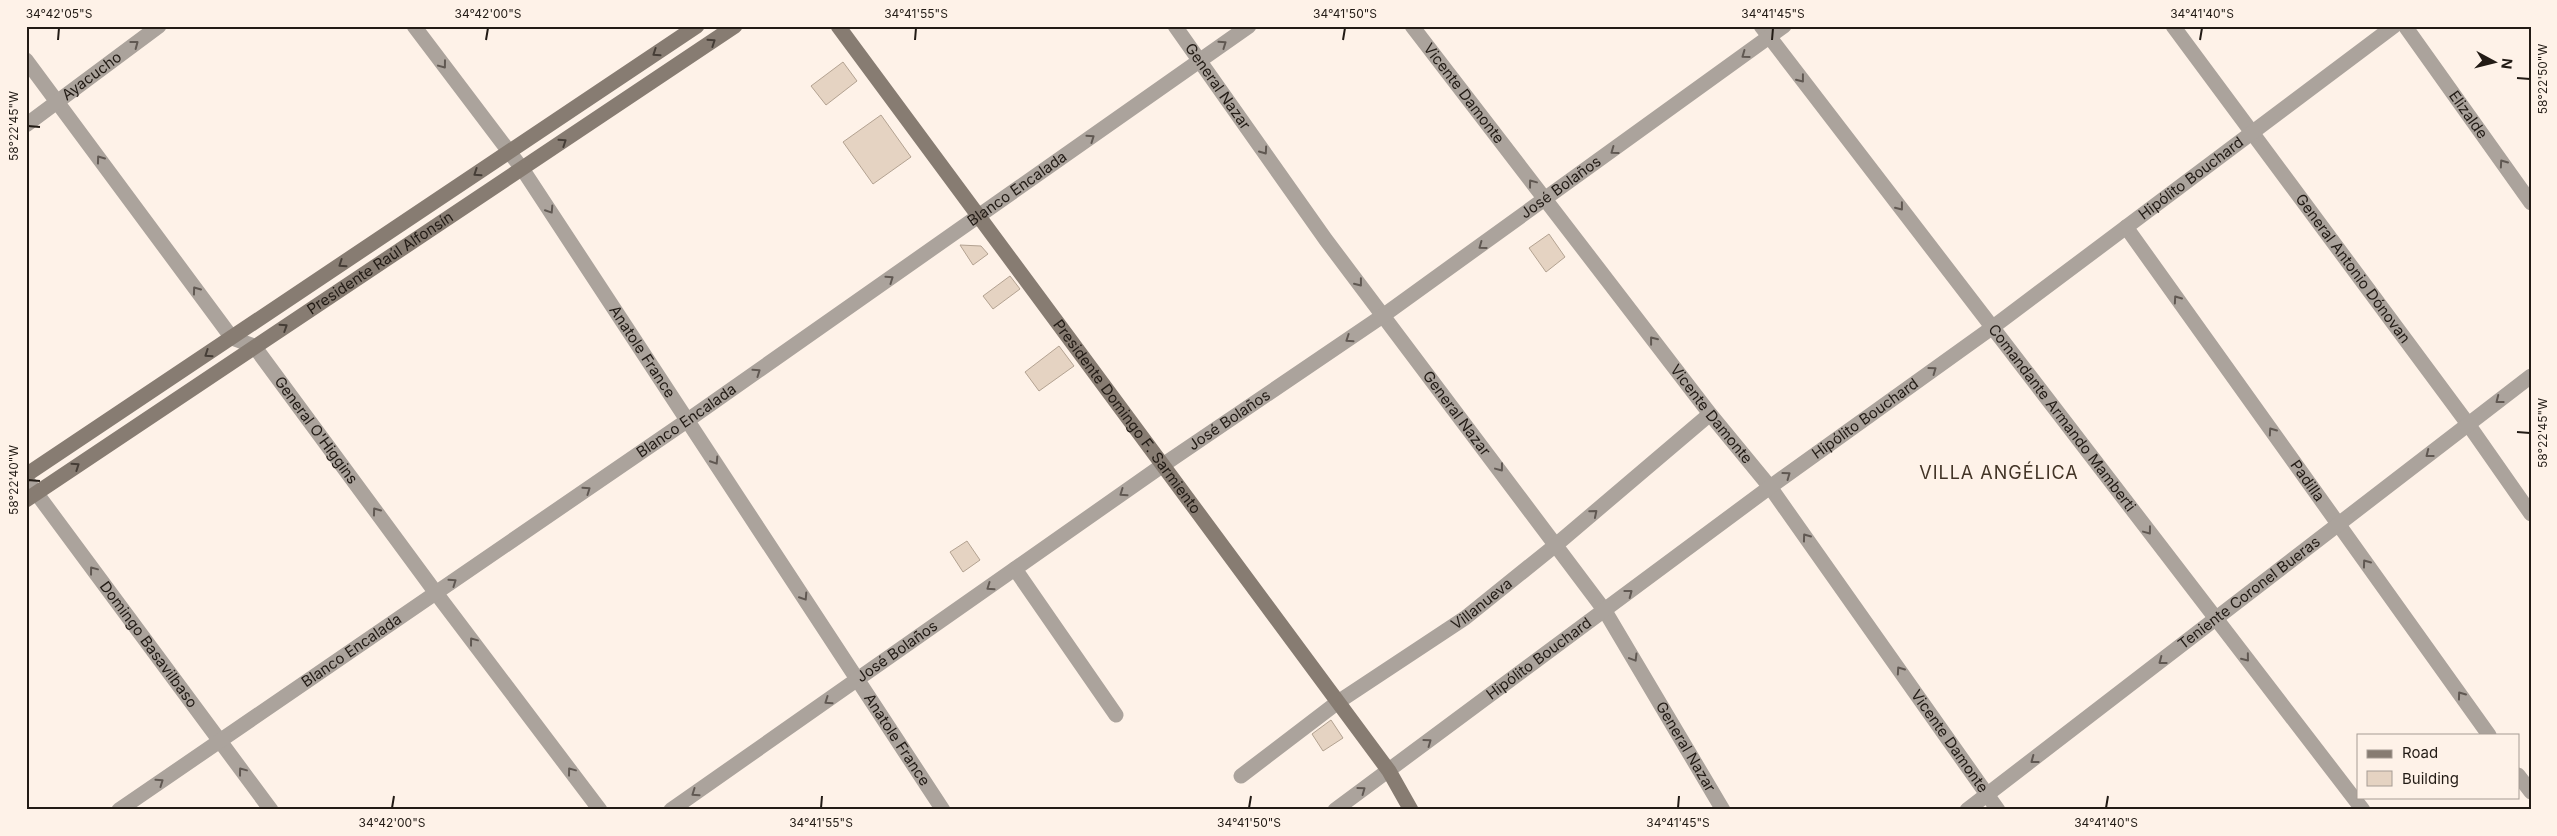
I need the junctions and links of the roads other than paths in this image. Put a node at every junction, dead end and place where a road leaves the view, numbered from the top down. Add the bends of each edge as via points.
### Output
1 (158, 26) edge
2 (414, 26) edge
3 (696, 26) edge
4 (735, 26) edge
5 (838, 26) edge
6 (1175, 26) edge
7 (1249, 26) edge
8 (1412, 26) edge
9 (1784, 26) edge
10 (2173, 26) edge
11 (2394, 26) edge
12 (2405, 26) edge
13 (1765, 32) edge
14 (26, 60) edge
15 (1200, 60) junction
16 (58, 102) junction
17 (26, 125) edge
18 (2252, 132) junction
19 (508, 152) junction
20 (523, 170) junction
21 (1545, 201) junction
22 (2531, 203) edge
23 (980, 217) junction
24 (2126, 227) junction
25 (1384, 315) junction
26 (1993, 327) junction
27 (232, 338) junction
28 (254, 346) junction
29 (2531, 376) edge
30 (1710, 414) junction
31 (688, 420) junction
32 (2468, 424) junction
33 (1163, 465) junction
34 (26, 474) edge
35 (26, 479) edge
36 (1770, 488) junction
37 (31, 497) edge
38 (2531, 514) edge
39 (2338, 524) junction
40 (1557, 544) junction
41 (1015, 569) junction
42 (436, 593) junction
43 (1605, 611) junction
44 (2215, 620) junction
45 (858, 680) junction
46 (1338, 702) junction
47 (1116, 715) dead end
48 (2489, 734) edge
49 (220, 740) junction
50 (1389, 771) junction
51 (1241, 776) dead end
52 (2520, 778) edge
53 (2531, 792) edge
54 (1988, 795) junction
55 (119, 810) edge
56 (272, 810) edge
57 (600, 810) edge
58 (671, 810) edge
59 (943, 810) edge
60 (1335, 810) edge
61 (1411, 810) edge
62 (1723, 810) edge
63 (1968, 810) edge
64 (1998, 810) edge
65 (2363, 810) edge

16 -> 1 street, Ayacucho
2 -> 19 street, Anatole France
3 -> 19 main road, Presidente Raúl Alfonsín
20 -> 4 main road, Presidente Raúl Alfonsín
5 - 23 main road, Presidente Domingo F. Sarmiento
6 - 15 street, General Nazar
15 -> 7 street, Blanco Encalada
21 -> 8 street, Vicente Damonte
9 - 13 street, José Bolaños
10 - 18 street, General Antonio Dónovan
11 - 18 street, Hipólito Bouchard
22 -> 12 street, Elizalde
13 -> 21 street, José Bolaños
13 -> 26 street, Comandante Armando Mamberti
14 - 16 street
23 -> 15 street, Blanco Encalada
15 -> 25 street, General Nazar via 1326,240
16 - 17 street, Ayacucho
27 -> 16 street
18 - 24 street, Hipólito Bouchard
18 - 32 street, General Antonio Dónovan
19 - 20 street, Anatole France
19 -> 27 main road, Presidente Raúl Alfonsín
28 -> 20 main road, Presidente Raúl Alfonsín
20 -> 31 street, Anatole France
21 -> 25 street, José Bolaños
30 -> 21 street, Vicente Damonte
31 -> 23 street, Blanco Encalada
23 - 33 main road, Presidente Domingo F. Sarmiento
24 - 26 street, Hipólito Bouchard
39 -> 24 street, Padilla
25 -> 33 street, José Bolaños
25 -> 40 street, General Nazar
36 -> 26 street, Hipólito Bouchard
26 -> 44 street, Comandante Armando Mamberti
27 - 28 street
27 -> 34 main road, Presidente Raúl Alfonsín
37 -> 28 main road, Presidente Raúl Alfonsín
42 -> 28 street, General O'Higgins
29 -> 32 street, Teniente Coronel Bueras
30 - 36 street, Vicente Damonte
40 -> 30 street, Villanueva
42 -> 31 street, Blanco Encalada
31 -> 45 street, Anatole France
32 - 38 street, General Antonio Dónovan
32 -> 39 street, Teniente Coronel Bueras
33 -> 41 street, José Bolaños
33 - 46 main road, Presidente Domingo F. Sarmiento
35 - 37 street, Domingo Basavilbaso
43 -> 36 street, Hipólito Bouchard
54 -> 36 street, Vicente Damonte
49 -> 37 street, Domingo Basavilbaso
39 - 44 street, Teniente Coronel Bueras
48 -> 39 street, Padilla
40 - 43 street, General Nazar
40 - 46 street, Villanueva via 1465,618
41 -> 45 street, José Bolaños
41 - 47 street
42 - 49 street, Blanco Encalada
57 -> 42 street, General O'Higgins
50 -> 43 street, Hipólito Bouchard
43 -> 62 street, General Nazar
44 -> 54 street, Teniente Coronel Bueras
44 -> 65 street, Comandante Armando Mamberti
45 -> 58 street, José Bolaños
45 - 59 street, Anatole France
46 - 50 main road, Presidente Domingo F. Sarmiento
46 - 51 street, Villanueva
55 -> 49 street, Blanco Encalada
56 -> 49 street, Domingo Basavilbaso
60 -> 50 street, Hipólito Bouchard
50 - 61 main road, Presidente Domingo F. Sarmiento
52 - 53 street
54 - 63 street, Teniente Coronel Bueras
54 - 64 street, Vicente Damonte

